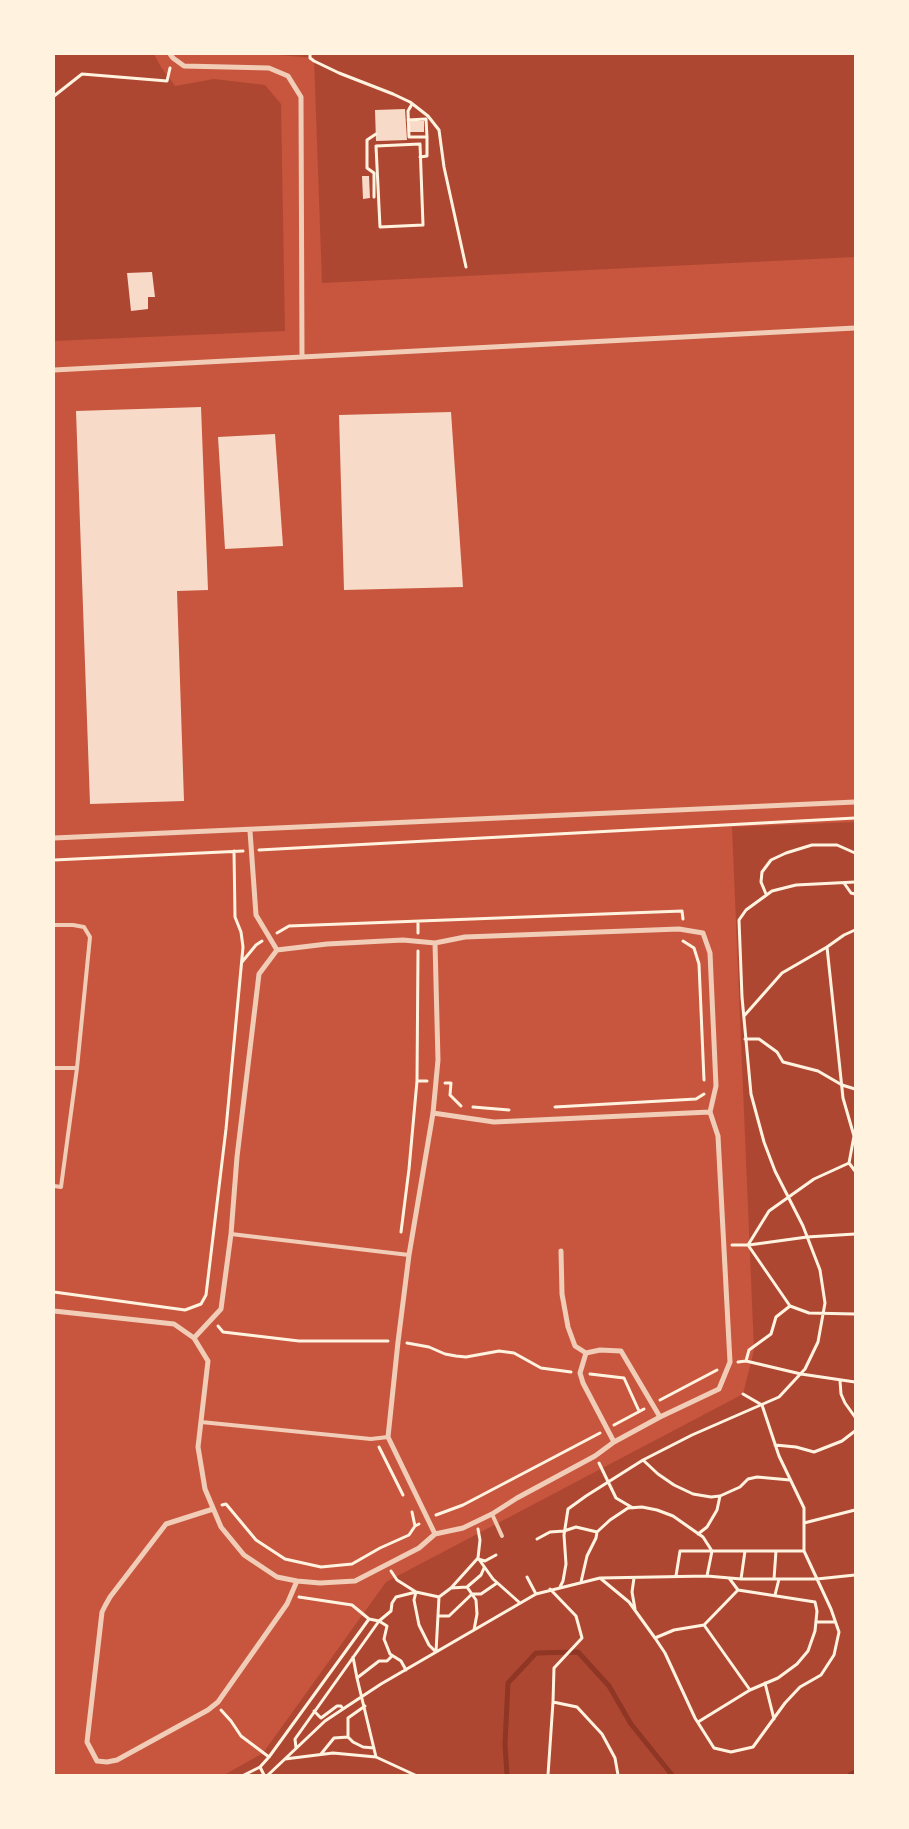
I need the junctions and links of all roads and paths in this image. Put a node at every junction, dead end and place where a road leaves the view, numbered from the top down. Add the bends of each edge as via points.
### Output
1 (310, 54) edge
2 (171, 56) edge
3 (54, 96) edge
4 (412, 104) junction
5 (408, 120) junction
6 (376, 134) dead end
7 (427, 137) junction
8 (420, 157) junction
9 (376, 173) junction
10 (374, 197) dead end
11 (466, 267) dead end
12 (855, 328) edge
13 (302, 357) junction
14 (54, 370) edge
15 (855, 802) edge
16 (855, 818) edge
17 (250, 830) junction
18 (54, 838) edge
19 (251, 850) junction
20 (234, 851) junction
21 (855, 853) edge
22 (54, 860) edge
23 (855, 882) edge
24 (844, 883) junction
25 (766, 894) junction
26 (855, 894) edge
27 (418, 922) junction
28 (54, 925) edge
29 (683, 929) junction
30 (855, 930) edge
31 (269, 938) junction
32 (418, 941) junction
33 (435, 943) junction
34 (827, 947) junction
35 (277, 950) junction
36 (242, 962) junction
37 (743, 1016) junction
38 (745, 1039) junction
39 (54, 1068) edge
40 (77, 1068) junction
41 (436, 1082) junction
42 (704, 1085) dead end
43 (842, 1085) junction
44 (855, 1089) edge
45 (705, 1093) dead end
46 (696, 1099) junction
47 (551, 1108) dead end
48 (513, 1110) dead end
49 (701, 1112) junction
50 (710, 1112) junction
51 (433, 1113) junction
52 (848, 1163) junction
53 (855, 1171) edge
54 (54, 1186) edge
55 (788, 1196) junction
56 (231, 1234) junction
57 (855, 1234) edge
58 (807, 1237) junction
59 (724, 1245) junction
60 (748, 1245) junction
61 (560, 1251) dead end
62 (409, 1254) junction
63 (54, 1292) edge
64 (790, 1306) junction
65 (54, 1311) edge
66 (823, 1313) junction
67 (855, 1314) edge
68 (194, 1338) junction
69 (586, 1353) junction
70 (746, 1361) junction
71 (718, 1362) dead end
72 (730, 1362) junction
73 (580, 1373) junction
74 (801, 1374) junction
75 (840, 1381) junction
76 (855, 1382) edge
77 (743, 1394) dead end
78 (653, 1404) junction
79 (762, 1405) junction
80 (639, 1412) junction
81 (660, 1417) junction
82 (855, 1417) edge
83 (201, 1422) junction
84 (607, 1429) junction
85 (855, 1432) edge
86 (388, 1437) junction
87 (614, 1442) junction
88 (775, 1444) junction
89 (596, 1456) junction
90 (643, 1460) junction
91 (790, 1480) junction
92 (607, 1482) junction
93 (720, 1496) junction
94 (633, 1508) junction
95 (213, 1509) junction
96 (855, 1510) edge
97 (492, 1514) junction
98 (428, 1520) junction
99 (477, 1521) junction
100 (804, 1523) junction
101 (564, 1531) junction
102 (597, 1532) junction
103 (435, 1534) junction
104 (698, 1534) junction
105 (502, 1536) dead end
106 (536, 1539) dead end
107 (712, 1551) junction
108 (745, 1551) junction
109 (776, 1551) junction
110 (804, 1551) junction
111 (496, 1555) dead end
112 (478, 1558) junction
113 (386, 1566) junction
114 (484, 1568) junction
115 (855, 1575) edge
116 (676, 1576) junction
117 (707, 1576) junction
118 (526, 1577) dead end
119 (600, 1578) junction
120 (634, 1578) junction
121 (728, 1578) junction
122 (741, 1579) junction
123 (776, 1579) junction
124 (817, 1579) junction
125 (298, 1581) junction
126 (581, 1582) junction
127 (497, 1583) junction
128 (467, 1587) junction
129 (560, 1587) junction
130 (450, 1588) junction
131 (550, 1589) junction
132 (738, 1590) junction
133 (416, 1592) junction
134 (472, 1594) junction
135 (536, 1594) junction
136 (291, 1596) junction
137 (775, 1596) junction
138 (439, 1597) junction
139 (520, 1604) junction
140 (636, 1612) junction
141 (439, 1616) junction
142 (369, 1618) junction
143 (379, 1621) junction
144 (816, 1622) junction
145 (836, 1622) junction
146 (704, 1625) junction
147 (474, 1630) junction
148 (656, 1638) junction
149 (436, 1652) junction
150 (392, 1656) junction
151 (353, 1657) junction
152 (406, 1670) junction
153 (357, 1678) junction
154 (765, 1683) junction
155 (750, 1690) junction
156 (362, 1697) junction
157 (553, 1702) junction
158 (215, 1705) junction
159 (364, 1706) junction
160 (343, 1709) junction
161 (314, 1711) junction
162 (774, 1719) junction
163 (698, 1722) junction
164 (348, 1737) junction
165 (374, 1748) junction
166 (296, 1749) junction
167 (321, 1754) junction
168 (268, 1757) junction
169 (376, 1757) junction
170 (285, 1759) junction
171 (260, 1767) junction
172 (244, 1775) edge
173 (264, 1775) edge
174 (268, 1775) edge
175 (415, 1775) edge
176 (548, 1775) edge
177 (618, 1775) edge

1 - 4 path via 314,61
2 - 3 path via 167,81 82,74
2 - 13 street via 184,66 268,68 288,76 301,97
4 - 5 path
4 - 11 path via 439,130
5 - 7 path via 409,137
5 - 7 path via 426,119
6 - 9 path via 367,140 368,168
7 - 8 path via 427,156
8 - 9 path via 420,144 376,146
8 - 9 path via 424,225 380,227
9 - 10 path
12 - 13 street
13 - 14 street
15 - 17 street
16 - 19 path
17 - 18 street
17 - 19 street
19 - 20 path
19 - 31 street via 256,915
20 - 22 path
20 - 36 path via 236,917 243,947
21 - 25 path via 837,846 812,845 786,852 772,860 762,872 761,882
23 - 24 path
24 - 25 path via 796,885
24 - 26 path
25 - 37 path via 739,920
27 - 29 path via 682,911
27 - 31 path via 289,926
27 - 32 path
28 - 40 lane via 84,927 90,937
29 - 33 street via 464,937
29 - 42 path via 683,940 694,948 699,964
29 - 50 street via 703,933 710,953 716,1086
30 - 34 path
31 - 35 street
31 - 36 path via 256,945
32 - 33 street
32 - 35 street via 327,944
32 - 41 path via 417,1080
33 - 41 street
34 - 37 path via 782,973
34 - 43 path
35 - 56 street via 258,974
36 - 63 path via 226,1129 206,1295 201,1304 185,1310
37 - 38 path
38 - 43 path via 759,1039 778,1052 783,1062 818,1071
38 - 55 path via 751,1094 764,1142
39 - 40 lane
40 - 54 lane via 60,1187
41 - 48 path via 450,1083 450,1095 460,1106
41 - 51 street
43 - 44 path
43 - 52 path via 854,1136
45 - 46 path
46 - 47 path
46 - 49 path via 701,1103
49 - 50 street
49 - 51 street via 494,1122
50 - 59 street via 718,1136
51 - 62 street
52 - 53 path
52 - 55 path
55 - 58 path
55 - 60 path via 769,1211
56 - 62 lane
56 - 68 street via 221,1309
57 - 58 path
58 - 60 path
58 - 66 path via 820,1270 825,1303
59 - 60 path
59 - 72 street
60 - 64 path
61 - 69 street via 562,1294 568,1327 576,1346
62 - 86 street
64 - 66 path via 808,1313
64 - 70 path via 776,1317 771,1334 749,1350
65 - 68 street via 174,1324
66 - 67 path
66 - 74 path via 818,1342
68 - 83 street via 208,1361
69 - 73 street
69 - 78 street via 621,1351
70 - 72 path
70 - 74 path
71 - 78 path via 717,1370
72 - 81 street via 719,1389
73 - 80 path via 624,1378
73 - 84 street
74 - 75 path
74 - 79 path via 779,1396
75 - 76 path
75 - 82 path via 844,1403
77 - 79 path
78 - 80 path
78 - 81 street
79 - 88 path
79 - 90 path
80 - 84 path
81 - 87 street
83 - 86 lane via 371,1439
83 - 95 street via 198,1447 205,1489
84 - 87 street
84 - 98 path via 464,1505
85 - 88 path via 814,1452
86 - 98 street
87 - 89 street
88 - 91 path
89 - 92 path
89 - 97 street
90 - 92 path
90 - 93 path via 658,1474 693,1494
91 - 93 path via 748,1479 740,1487
91 - 100 path via 804,1508
92 - 94 path via 616,1498
92 - 101 path via 568,1510
93 - 104 path via 717,1510 707,1527
94 - 102 path via 610,1520
94 - 104 path via 642,1507 672,1516
95 - 98 path via 226,1504 256,1540 285,1559 322,1567 352,1564 409,1535 415,1526
95 - 125 street via 221,1527 244,1555 277,1577
95 - 158 street via 166,1524 105,1606 86,1742 97,1761 117,1760
96 - 100 path
97 - 99 street
97 - 105 lane
98 - 103 street
99 - 103 street via 463,1528
99 - 112 path
100 - 110 path
101 - 102 path via 576,1527
101 - 106 path via 550,1532
101 - 129 path via 566,1564
102 - 126 path
103 - 113 street via 419,1548
104 - 107 path
107 - 108 path
107 - 116 path via 680,1551
107 - 117 path
108 - 109 path
108 - 122 path
109 - 110 path
109 - 123 path
110 - 124 path
111 - 112 path via 485,1561
112 - 114 path
112 - 130 path
113 - 125 street via 354,1581
113 - 133 path via 398,1580
114 - 127 path
114 - 128 path
115 - 124 path
116 - 117 path
116 - 120 path
117 - 121 path
118 - 135 path
119 - 120 path
119 - 126 path
119 - 140 path
120 - 140 path via 632,1592
121 - 122 path
121 - 132 path
122 - 123 path
123 - 124 path
123 - 137 path
124 - 145 path
125 - 136 street
126 - 129 path
127 - 134 path via 481,1594
127 - 139 path
128 - 130 path
128 - 134 path
129 - 131 path
130 - 138 path
131 - 135 path
131 - 157 path via 576,1616 582,1638 554,1668
132 - 137 path
132 - 146 path
133 - 138 path
133 - 143 path via 396,1597 391,1611
133 - 149 path via 414,1600 419,1625
134 - 141 path via 449,1616
134 - 147 path via 477,1614
135 - 139 path
136 - 142 path via 352,1605
136 - 158 street
137 - 144 path via 815,1602
138 - 141 path
139 - 147 path
140 - 148 path
141 - 149 path
142 - 143 path
142 - 168 path
143 - 150 path via 387,1626 384,1640
143 - 151 path
144 - 145 path
144 - 154 path via 808,1651 797,1664
145 - 162 path via 838,1632 834,1655 821,1675 800,1687
146 - 148 path via 674,1630
146 - 155 path
147 - 149 path
148 - 163 path
149 - 152 path
150 - 152 path via 401,1661
150 - 153 path via 387,1661 379,1661
151 - 153 path
151 - 161 path
152 - 156 path
153 - 156 path
154 - 155 path
154 - 162 path
155 - 163 path
156 - 159 path
156 - 160 path
157 - 176 path
157 - 177 path via 577,1707 602,1734 615,1758
158 - 168 path via 241,1736
159 - 164 path via 348,1718
159 - 165 path
160 - 161 path via 338,1706 321,1718
160 - 166 path via 325,1721
161 - 166 path via 295,1739
162 - 163 path via 753,1747 732,1752 714,1748
164 - 165 path via 363,1747
164 - 167 path via 334,1738
165 - 169 path
166 - 170 path
167 - 169 path
167 - 170 path
168 - 171 path
169 - 175 path
170 - 174 path
171 - 172 path
171 - 173 path

